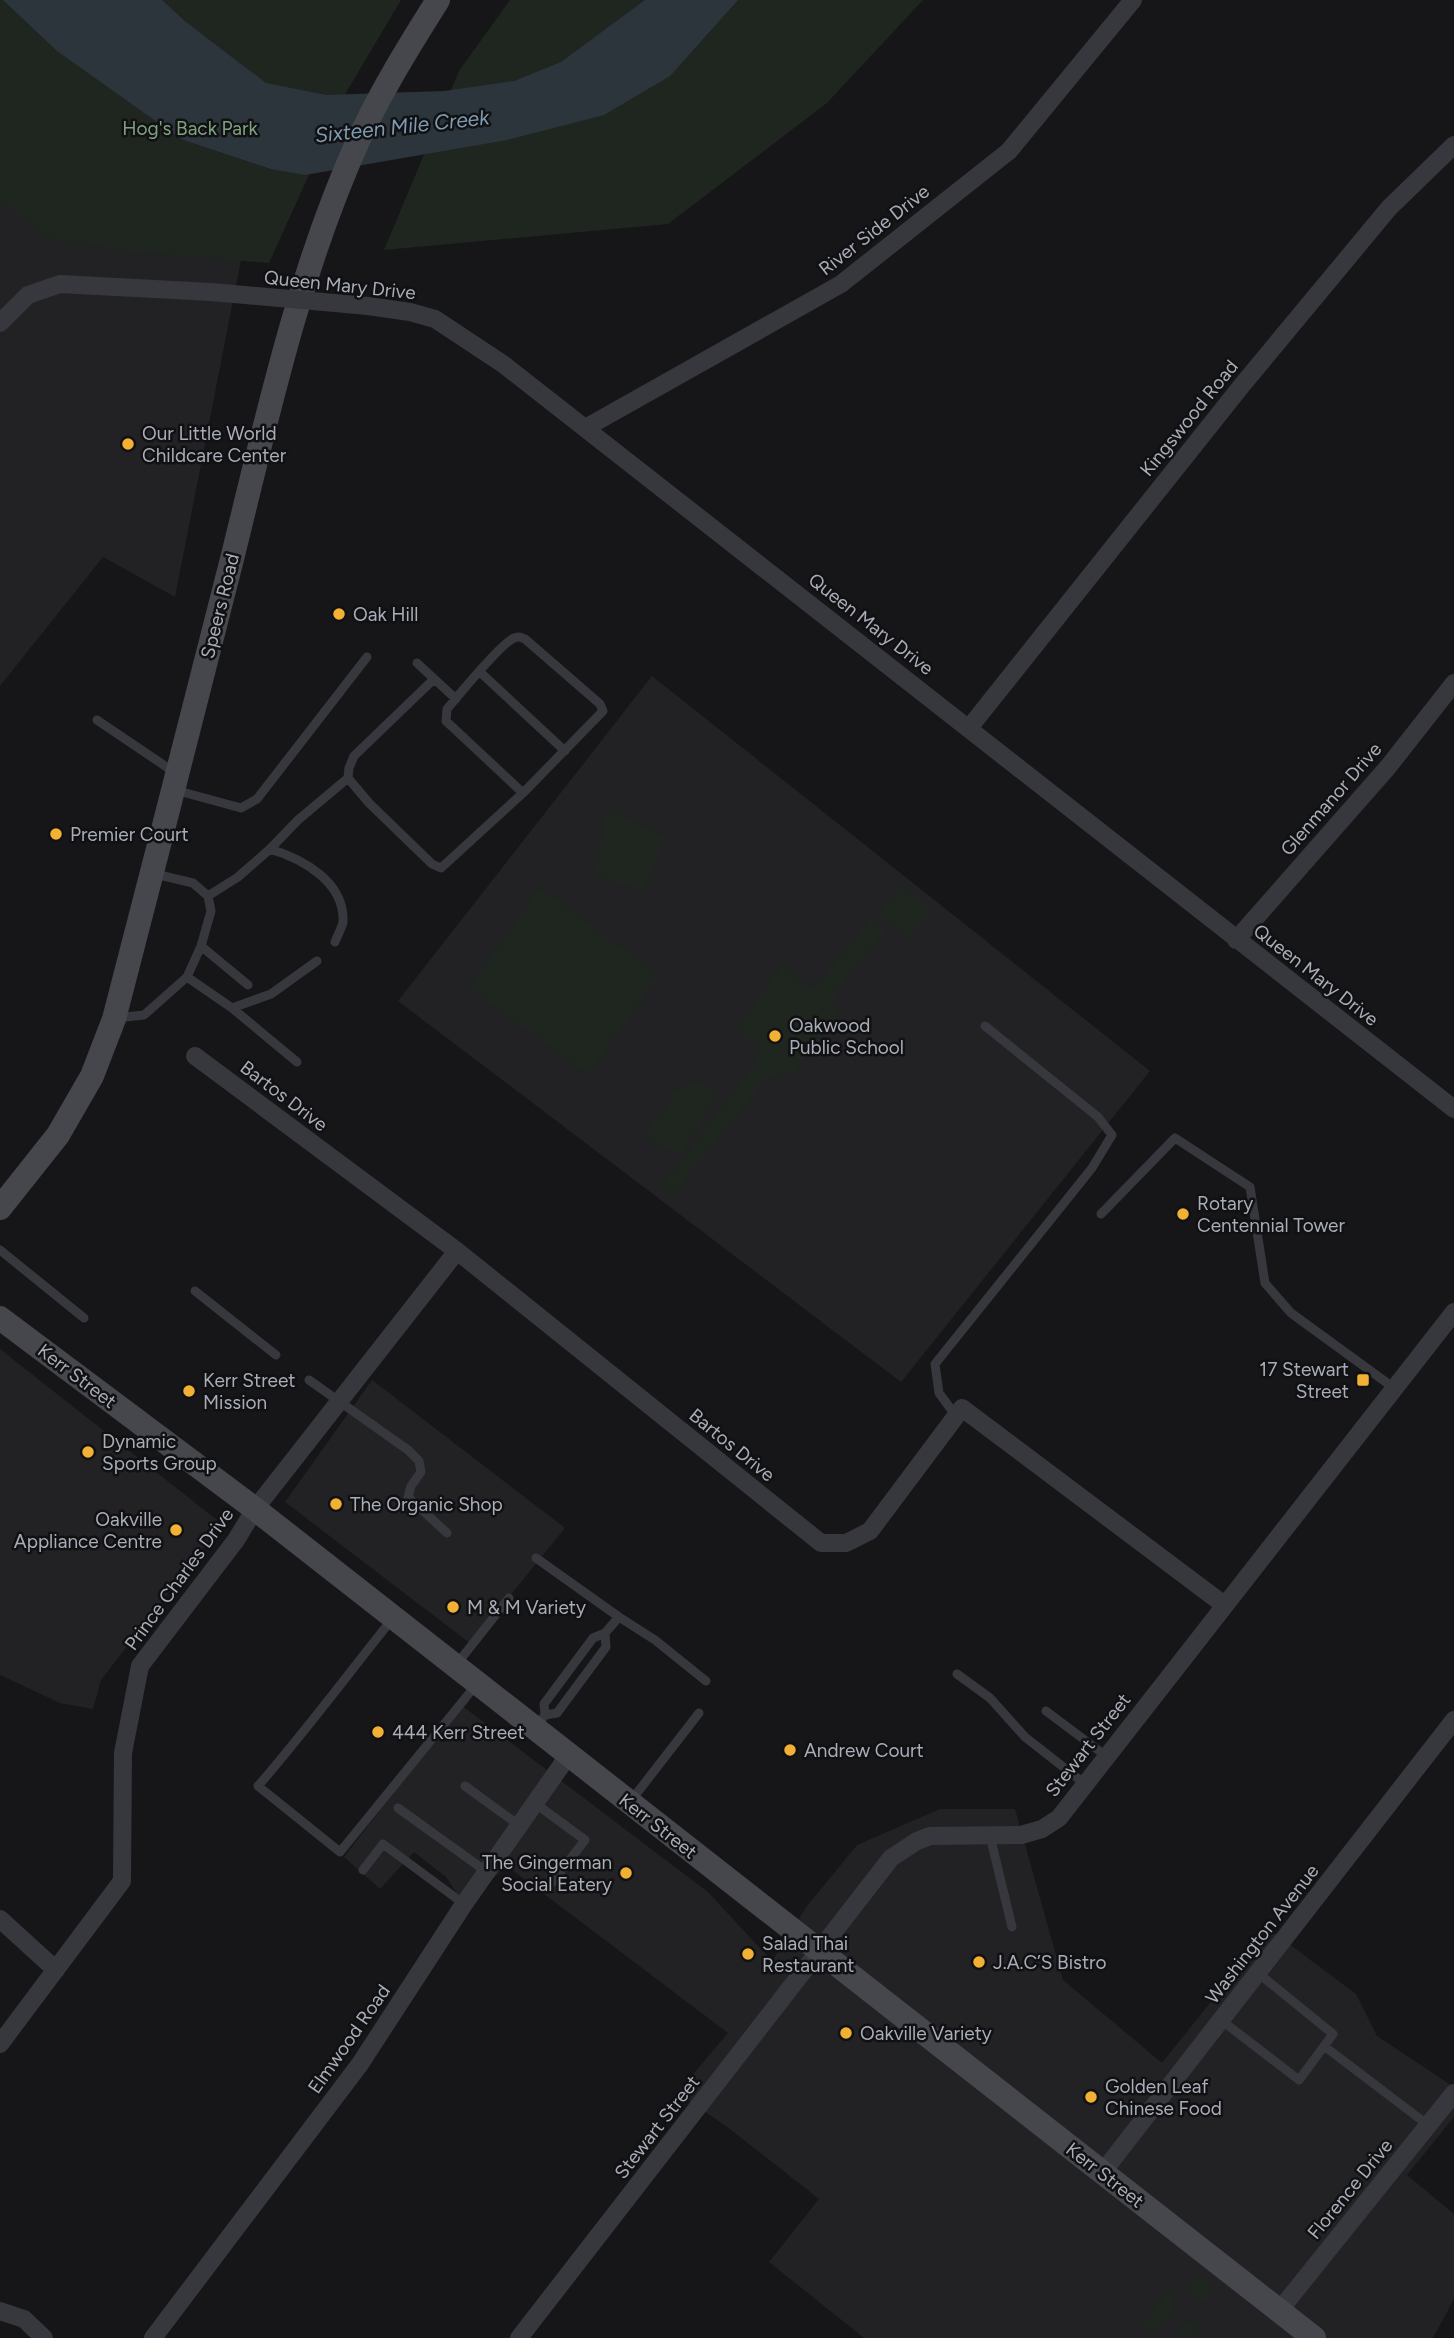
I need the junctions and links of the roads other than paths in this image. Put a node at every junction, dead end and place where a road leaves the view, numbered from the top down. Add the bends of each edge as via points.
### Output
1 (438, 0) edge
2 (1133, 0) edge
3 (1454, 145) edge
4 (0, 323) edge
5 (587, 428) junction
6 (367, 657) dead end
7 (417, 663) dead end
8 (480, 672) junction
9 (433, 679) junction
10 (1454, 684) edge
11 (456, 699) junction
12 (97, 720) dead end
13 (969, 728) junction
14 (565, 751) junction
15 (348, 778) junction
16 (175, 782) junction
17 (523, 793) junction
18 (270, 849) junction
19 (152, 873) junction
20 (208, 896) junction
21 (1236, 940) junction
22 (335, 942) dead end
23 (201, 946) junction
24 (317, 961) dead end
25 (187, 977) junction
26 (248, 985) dead end
27 (232, 1008) junction
28 (114, 1019) junction
29 (985, 1026) dead end
30 (195, 1056) dead end
31 (297, 1062) dead end
32 (1454, 1109) edge
33 (0, 1208) edge
34 (1101, 1214) dead end
35 (0, 1250) edge
36 (457, 1251) junction
37 (195, 1291) dead end
38 (1454, 1312) edge
39 (0, 1318) edge
40 (84, 1318) dead end
41 (276, 1355) dead end
42 (309, 1380) dead end
43 (1394, 1388) junction
44 (339, 1402) junction
45 (956, 1416) junction
46 (255, 1509) junction
47 (447, 1533) dead end
48 (536, 1558) dead end
49 (509, 1598) dead end
50 (1223, 1604) junction
51 (619, 1617) junction
52 (393, 1618) junction
53 (605, 1633) junction
54 (455, 1666) junction
55 (957, 1674) dead end
56 (706, 1681) dead end
57 (477, 1684) junction
58 (1046, 1711) dead end
59 (699, 1713) dead end
60 (1454, 1720) edge
61 (540, 1722) junction
62 (568, 1756) junction
63 (1106, 1756) junction
64 (1085, 1784) junction
65 (465, 1786) dead end
66 (629, 1803) junction
67 (536, 1804) junction
68 (398, 1808) dead end
69 (520, 1826) junction
70 (990, 1836) junction
71 (363, 1870) dead end
72 (487, 1872) junction
73 (551, 1884) dead end
74 (464, 1904) junction
75 (0, 1920) edge
76 (1012, 1927) dead end
77 (820, 1952) junction
78 (56, 1970) junction
79 (1258, 1973) junction
80 (1221, 2020) junction
81 (0, 2045) edge
82 (1324, 2046) junction
83 (1454, 2093) edge
84 (1428, 2125) junction
85 (1102, 2173) junction
86 (0, 2311) edge
87 (1279, 2311) junction
88 (44, 2338) edge
89 (153, 2338) edge
90 (519, 2338) edge
91 (1314, 2338) edge

1 - 16 main road, Speers Road via 384,88 335,196 315,253 266,416
2 - 5 street, River Side Drive via 1009,151 841,284
3 - 13 street, Kingswood Road via 1389,208
4 - 5 street, Queen Mary Drive, bridge via 29,295 60,284 211,292 410,312 446,325
5 - 13 street, Queen Mary Drive
6 - 16 lane via 250,805 241,808
7 - 9 lane
8 - 11 lane
8 - 14 lane
8 - 14 lane via 519,637 600,704 602,713
9 - 11 lane
9 - 15 lane via 354,757
10 - 21 street, Glenmanor Drive via 1388,767
11 - 17 lane via 447,709 446,721
12 - 16 lane
13 - 21 street, Queen Mary Drive
14 - 17 lane
15 - 17 lane via 439,869
15 - 18 lane
16 - 19 main road, Speers Road
18 - 20 lane
18 - 22 lane via 294,856 324,877 338,896 343,923
19 - 20 lane via 193,883
19 - 28 main road, Speers Road
20 - 23 lane via 211,911
21 - 32 street, Queen Mary Drive
23 - 25 lane
23 - 26 lane
24 - 27 lane via 271,994
25 - 27 lane
25 - 28 lane via 144,1015
27 - 31 lane
28 - 33 main road, Speers Road via 92,1076 58,1135
29 - 45 lane via 1098,1117 1112,1135 1092,1168 934,1364 939,1393
30 - 36 street, Bartos Drive
34 - 43 lane via 1175,1138 1250,1187 1265,1283 1290,1313
35 - 40 lane
36 - 44 street, Prince Charles Drive
36 - 45 street, Bartos Drive via 821,1543 846,1543 870,1531
37 - 41 lane
38 - 43 street, Stewart Street
39 - 46 main road, Kerr Street
42 - 44 lane
43 - 50 street, Stewart Street
44 - 46 street, Prince Charles Drive
44 - 47 lane via 419,1461 421,1472 408,1497
45 - 50 street via 962,1408
46 - 52 main road, Kerr Street
46 - 78 street, Prince Charles Drive via 140,1666 123,1753 122,1881
48 - 51 lane
49 - 54 lane
50 - 63 street, Stewart Street
51 - 53 lane
51 - 56 lane
52 - 54 main road, Kerr Street
52 - 57 lane via 258,1786 340,1852
53 - 61 lane via 593,1638 544,1704
53 - 61 lane via 606,1647 556,1713
54 - 57 main road, Kerr Street
55 - 64 lane
57 - 61 main road, Kerr Street
58 - 63 lane
59 - 66 lane
60 - 79 street, Washington Avenue
61 - 62 main road, Kerr Street
62 - 66 main road, Kerr Street
62 - 67 street, Elmwood Road
63 - 64 street, Stewart Street
64 - 70 street, Stewart Street via 1059,1818 1042,1829
65 - 69 lane
66 - 77 main road, Kerr Street
67 - 69 street, Elmwood Road
67 - 73 lane via 585,1840
68 - 72 lane
69 - 72 street, Elmwood Road
70 - 76 lane
70 - 77 street, Stewart Street via 930,1836 891,1858
71 - 74 lane via 383,1844
72 - 74 street, Elmwood Road
74 - 89 street, Elmwood Road via 360,2064
75 - 78 street
77 - 85 main road, Kerr Street
77 - 90 street, Stewart Street
78 - 81 street, Prince Charles Drive
79 - 80 street, Washington Avenue
79 - 82 lane via 1333,2034
80 - 82 lane via 1299,2080
80 - 85 street, Washington Avenue
82 - 84 lane
83 - 84 street, Florence Drive
84 - 87 street, Florence Drive
85 - 87 main road, Kerr Street
86 - 88 street via 24,2319
87 - 91 main road, Kerr Street

